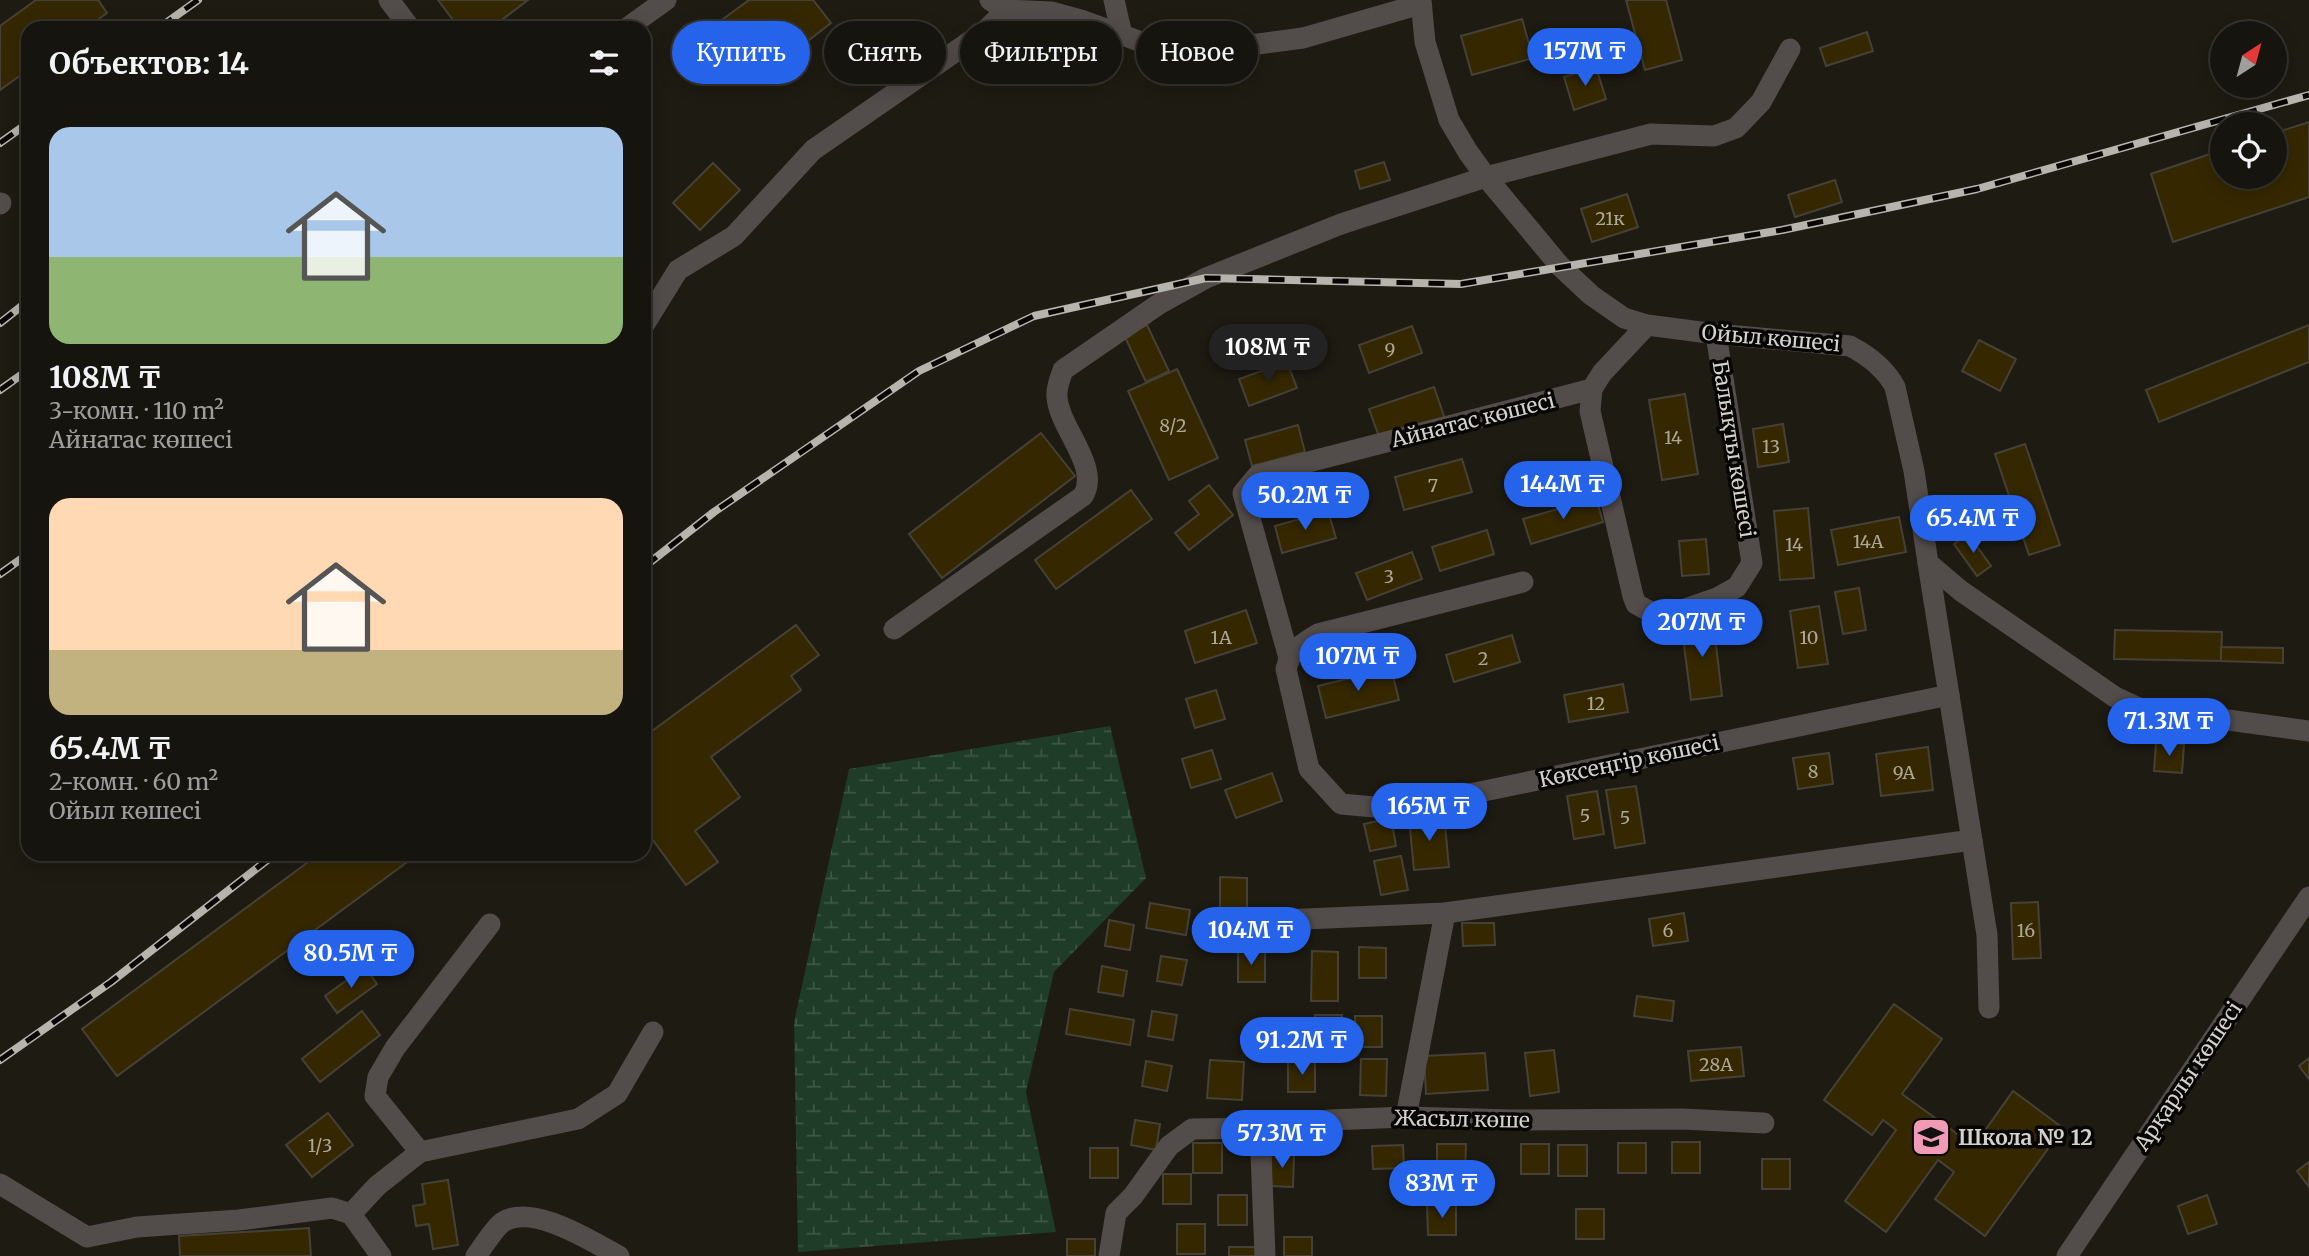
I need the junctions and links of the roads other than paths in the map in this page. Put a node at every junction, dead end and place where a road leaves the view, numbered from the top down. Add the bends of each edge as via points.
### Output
1 (389, 0) edge
2 (666, 0) edge
3 (1114, 0) edge
4 (1421, 2) edge
5 (998, 5) edge
6 (405, 21) edge
7 (637, 21) edge
8 (1087, 21) edge
9 (1119, 21) edge
10 (1122, 34) edge
11 (1790, 49) dead end
12 (1486, 177) junction
13 (651, 314) edge
14 (1647, 325) junction
15 (1716, 334) junction
16 (1592, 389) junction
17 (1928, 563) junction
18 (1523, 582) dead end
19 (894, 629) dead end
20 (1289, 658) junction
21 (1949, 695) junction
22 (2309, 731) edge
23 (1972, 840) junction
24 (2309, 898) edge
25 (1445, 913) junction
26 (1214, 923) dead end
27 (490, 924) dead end
28 (1989, 1008) dead end
29 (653, 1032) dead end
30 (1406, 1116) junction
31 (1764, 1123) dead end
32 (1260, 1128) junction
33 (420, 1152) junction
34 (0, 1184) edge
35 (351, 1214) junction
36 (381, 1256) edge
37 (476, 1256) edge
38 (619, 1256) edge
39 (1109, 1256) edge
40 (1265, 1256) edge
41 (2067, 1256) edge

1 - 6 street
2 - 7 street
3 - 9 street
4 - 10 street via 1303,38 1206,51 1155,47
4 - 12 street, Ойыл көшесі via 1425,42 1449,120
5 - 8 street
5 - 13 street via 985,31 813,150 734,236 678,270
11 - 12 street via 1760,102 1737,128 1714,136 1651,134
12 - 14 street, Ойыл көшесі via 1560,266 1591,295 1624,318
12 - 19 street via 1341,224 1206,278 1159,304 1063,370 1056,397 1088,476 1083,496
14 - 15 street, Ойыл көшесі
14 - 16 street
15 - 16 street, Балықты көшесі via 1752,563 1737,587 1717,598 1674,613 1651,612 1636,604 1590,411
15 - 17 street, Ойыл көшесі via 1850,346 1889,376 1914,471
16 - 20 street, Айнатас көшесі via 1258,475 1243,493
17 - 21 street, Ойыл көшесі
17 - 22 street via 1961,591 2115,697 2139,708
18 - 20 street via 1318,634 1298,645
20 - 21 street, Көксеңгір көшесі via 1288,684 1309,769 1341,804 1397,809
21 - 23 street, Ойыл көшесі
23 - 25 street
23 - 28 street, Ойыл көшесі via 1987,934
24 - 41 street, Арқарлы көшесі
25 - 26 street
25 - 30 street
27 - 33 street via 378,1077 375,1096
29 - 33 street via 617,1094 578,1119
30 - 31 street, Жасыл көше
30 - 32 street, Жасыл көше
32 - 39 street, Жасыл көше via 1192,1129 1169,1146 1116,1213
32 - 40 street
33 - 35 street
34 - 35 street via 87,1237 137,1227 332,1208
35 - 36 street
37 - 38 street via 502,1222 523,1216 561,1225

